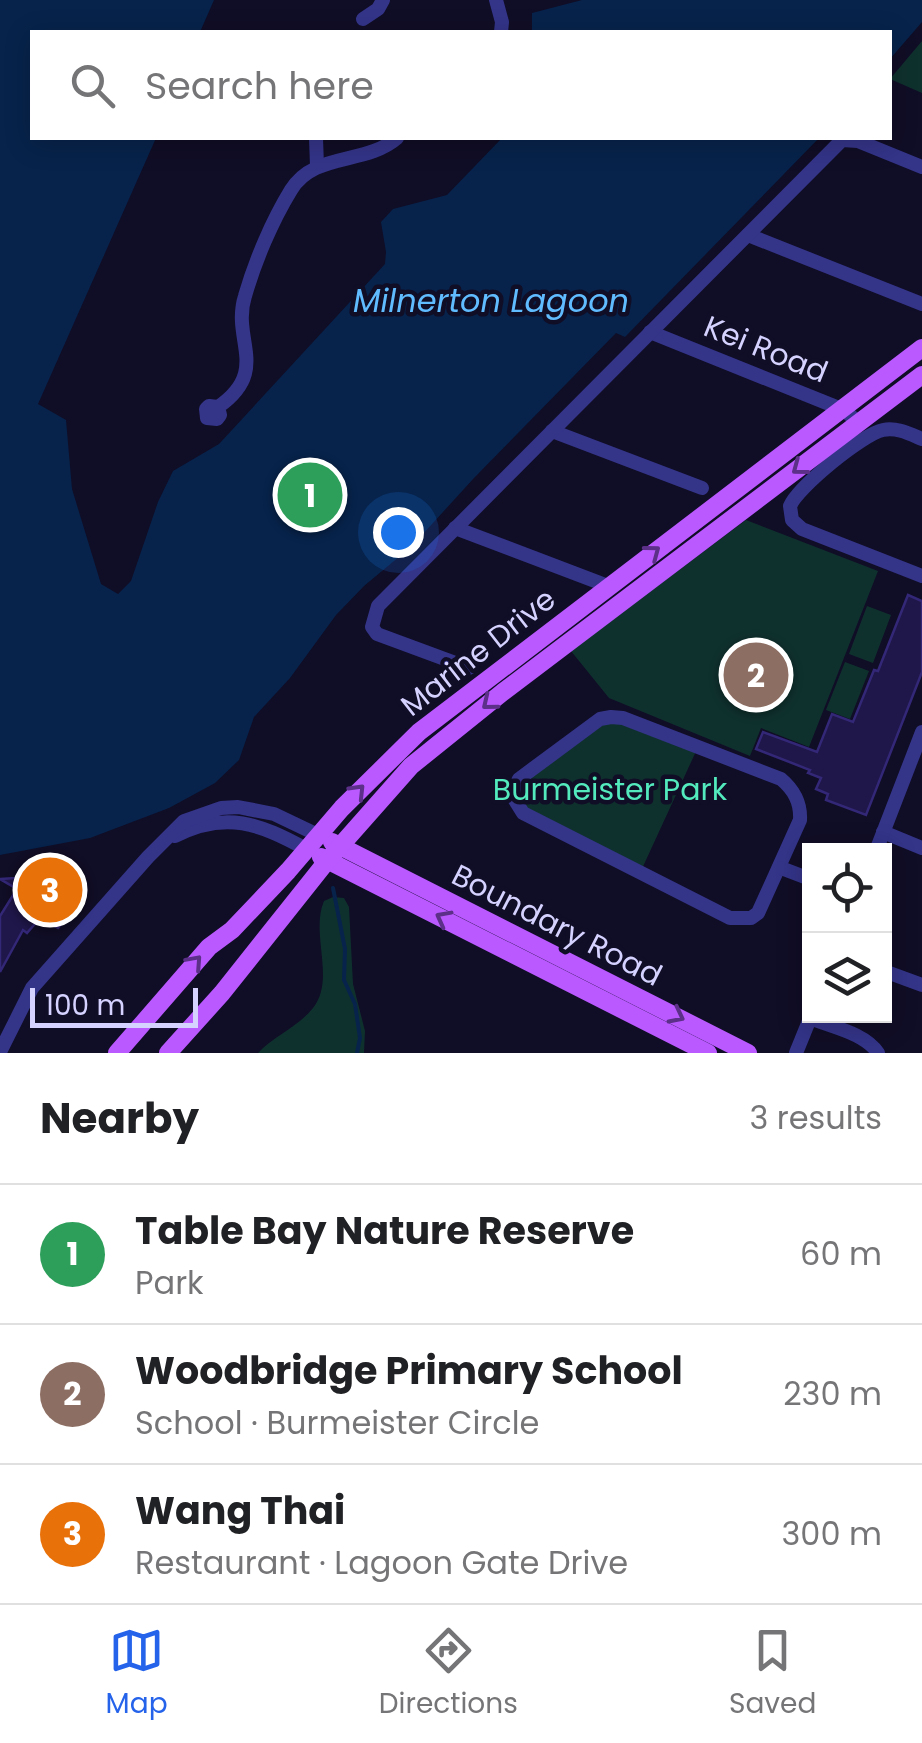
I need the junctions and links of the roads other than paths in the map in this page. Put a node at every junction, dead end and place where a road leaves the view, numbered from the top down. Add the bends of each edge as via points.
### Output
1 (383, 0) edge
2 (496, 0) edge
3 (363, 19) dead end
4 (501, 30) edge
5 (316, 140) edge
6 (395, 140) edge
7 (842, 140) edge
8 (853, 140) edge
9 (318, 166) junction
10 (922, 167) edge
11 (748, 235) junction
12 (922, 304) edge
13 (650, 332) junction
14 (922, 348) edge
15 (922, 375) edge
16 (218, 406) dead end
17 (852, 416) junction
18 (552, 430) junction
19 (922, 439) edge
20 (702, 488) dead end
21 (455, 528) junction
22 (922, 576) edge
23 (608, 586) junction
24 (469, 668) dead end
25 (922, 732) edge
26 (883, 832) junction
27 (312, 842) junction
28 (879, 843) edge
29 (340, 846) junction
30 (922, 848) edge
31 (327, 860) junction
32 (781, 868) junction
33 (802, 876) edge
34 (892, 974) edge
35 (922, 986) edge
36 (808, 1023) edge
37 (825, 1023) edge
38 (0, 1052) edge
39 (117, 1053) edge
40 (168, 1053) edge
41 (708, 1053) edge
42 (748, 1053) edge
43 (796, 1053) edge
44 (878, 1053) edge

1 - 3 street
2 - 4 street
5 - 9 street
6 - 9 street
7 - 11 street
8 - 10 street
9 - 16 street via 289,194 245,296 248,351 240,386
11 - 12 street
11 - 13 street
13 - 17 street, Kei Road
13 - 18 street
14 - 17 main road, Marine Drive
15 - 17 main road, Marine Drive
23 -> 17 main road, Marine Drive
17 -> 29 main road, Marine Drive via 436,746
18 - 20 street
18 - 21 street
19 - 22 street via 896,430 873,434 807,484 790,506 802,530
21 - 23 street
21 - 24 street via 372,620 381,637
27 -> 23 main road, Marine Drive via 418,732
25 - 26 street
26 - 28 street
26 - 30 street
27 - 29 main road, Boundary Road
27 - 31 main road, Boundary Road
27 - 38 street via 274,814 238,807 184,821 32,988
39 -> 27 main road, Marine Drive
29 - 31 main road, Marine Drive
29 -> 42 main road, Boundary Road
31 - 40 main road, Marine Drive
41 -> 31 main road, Boundary Road
32 - 32 street via 800,820 791,788 623,718 600,719 512,789 523,813 730,918 758,914
32 - 33 street
34 - 35 street
36 - 43 street
37 - 44 street via 871,1043

